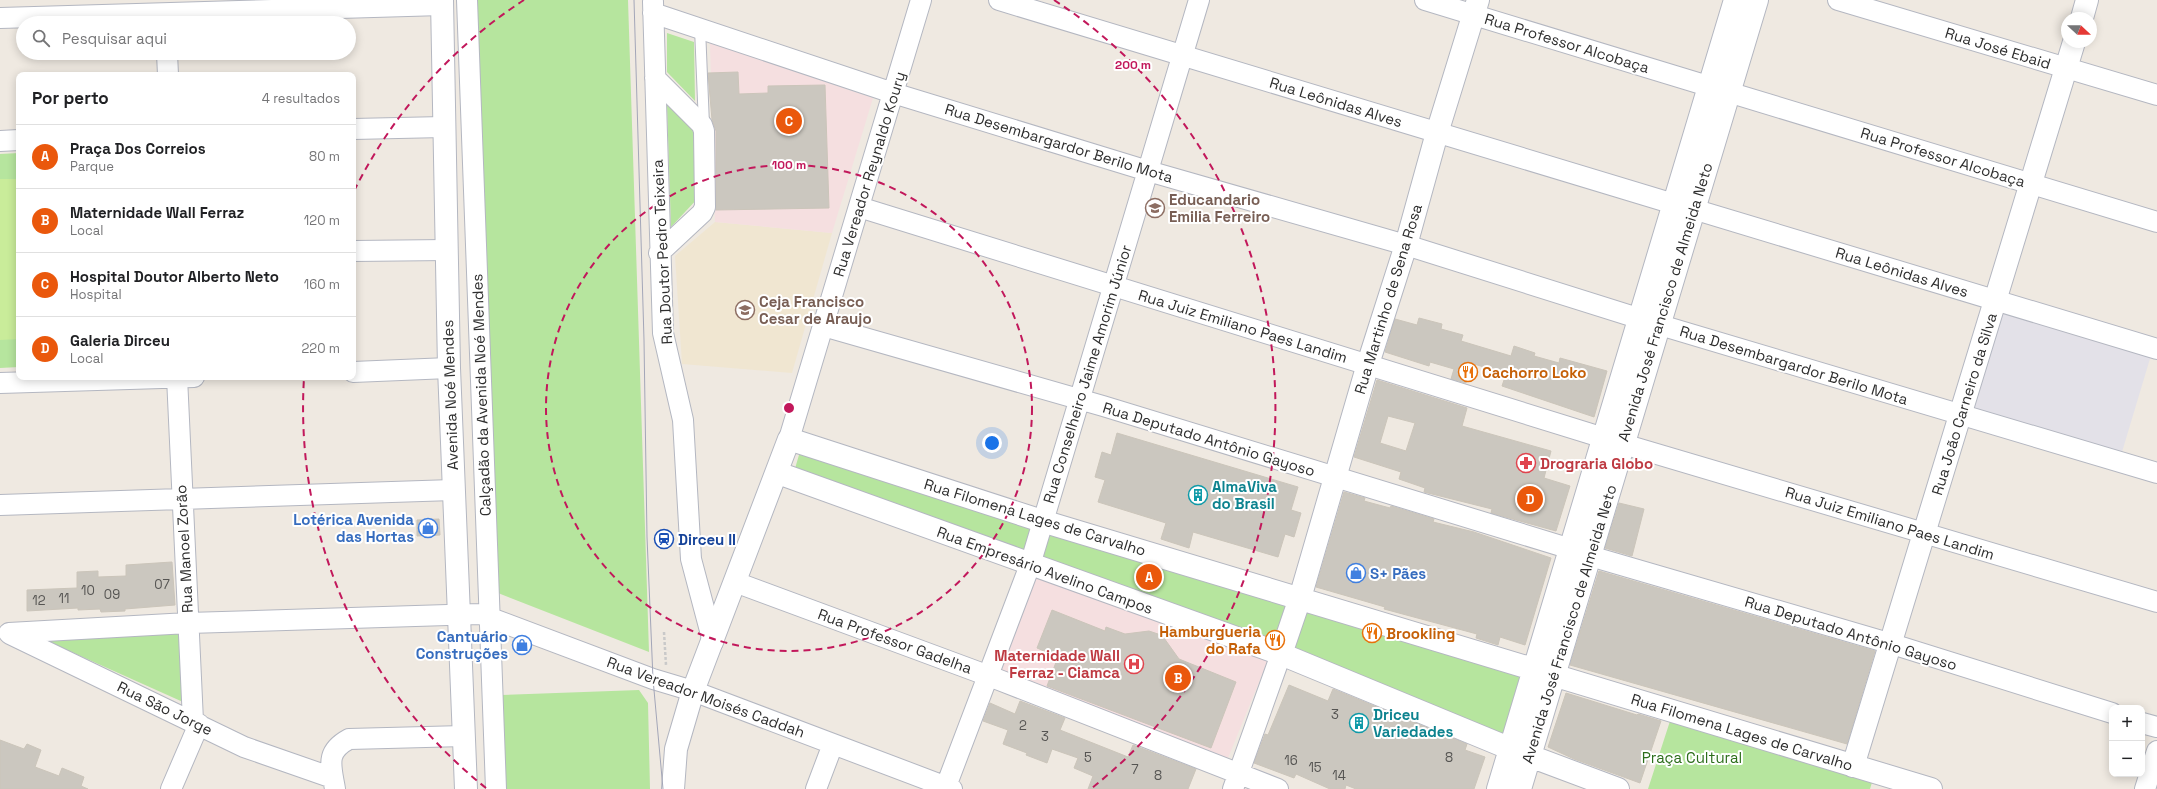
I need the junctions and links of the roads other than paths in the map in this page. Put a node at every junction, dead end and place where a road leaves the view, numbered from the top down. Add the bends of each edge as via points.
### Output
1 (467, 0) edge
2 (921, 0) edge
3 (998, 0) edge
4 (1199, 0) edge
5 (1425, 0) edge
6 (1735, 0) edge
7 (1757, 0) edge
8 (1838, 0) edge
9 (2087, 0) edge
10 (442, 2) edge
11 (653, 6) edge
12 (1476, 7) edge
13 (166, 12) edge
14 (2084, 12) edge
15 (55, 16) edge
16 (16, 17) edge
17 (0, 18) edge
18 (700, 28) junction
19 (2072, 48) edge
20 (1182, 56) junction
21 (167, 60) edge
22 (2066, 68) junction
23 (168, 72) edge
24 (655, 78) junction
25 (1718, 89) junction
26 (893, 93) junction
27 (2157, 95) edge
28 (444, 126) junction
29 (356, 129) edge
30 (704, 131) junction
31 (1437, 133) junction
32 (16, 140) edge
33 (0, 141) edge
34 (1148, 170) junction
35 (2032, 184) junction
36 (859, 207) junction
37 (1684, 207) junction
38 (2157, 222) edge
39 (1406, 245) junction
40 (447, 250) junction
41 (356, 251) edge
42 (659, 253) junction
43 (1114, 286) junction
44 (1995, 300) junction
45 (1650, 322) junction
46 (823, 326) junction
47 (2157, 349) edge
48 (1368, 364) junction
49 (449, 368) junction
50 (356, 372) edge
51 (92, 380) edge
52 (183, 380) edge
53 (0, 383) edge
54 (1079, 400) junction
55 (1960, 414) junction
56 (789, 439) junction
57 (1614, 441) junction
58 (778, 473) junction
59 (2157, 473) edge
60 (1335, 478) junction
61 (453, 490) junction
62 (182, 500) junction
63 (0, 505) edge
64 (1042, 521) junction
65 (1925, 533) junction
66 (1580, 552) junction
67 (1030, 565) junction
68 (735, 582) junction
69 (1300, 598) junction
70 (2157, 602) edge
71 (459, 614) junction
72 (489, 616) junction
73 (188, 623) junction
74 (4, 631) edge
75 (713, 642) junction
76 (1892, 644) junction
77 (1281, 654) junction
78 (1544, 671) junction
79 (989, 676) junction
80 (693, 691) junction
81 (2109, 712) edge
82 (196, 722) junction
83 (2145, 723) edge
84 (2157, 727) edge
85 (464, 736) junction
86 (833, 744) junction
87 (2157, 751) edge
88 (1521, 752) junction
89 (1854, 766) junction
90 (1237, 781) edge
91 (334, 784) edge
92 (948, 788) edge
93 (171, 789) edge
94 (466, 789) edge
95 (496, 789) edge
96 (673, 789) edge
97 (816, 789) edge
98 (1278, 789) edge
99 (1498, 789) edge
100 (1520, 789) edge
101 (1618, 789) edge
102 (1931, 789) edge
103 (2145, 789) edge

1 - 72 street, Calçadão da Avenida Noé Mendes
2 - 26 street, Rua Vereador Reynaldo Koury
3 - 20 street, Rua Leônidas Alves
4 - 20 street, Rua Conselheiro Jaime Amorim Júnior
5 - 12 street, Rua Professor Alcobaça
6 - 25 street, Avenida José Francisco de Almeida Neto
7 - 25 street, Avenida José Francisco de Almeida Neto
8 - 22 street, Rua José Ebaid
9 - 14 street
10 - 13 street
10 - 28 street, Avenida Noé Mendes
11 - 18 street, Rua Desembargardor Berilo Mota
11 - 24 street, Rua Doutor Pedro Teixeira
12 - 25 street, Rua Professor Alcobaça
12 - 31 street, Rua Martinho de Sena Rosa
13 - 15 street
16 - 17 street
18 - 26 street, Rua Desembargardor Berilo Mota
18 - 30 lane
19 - 22 street, Rua João Carneiro da Silva
20 - 31 street, Rua Leônidas Alves
20 - 34 street, Rua Conselheiro Jaime Amorim Júnior
21 - 23 street
22 - 27 street, Rua José Ebaid
22 - 35 street, Rua João Carneiro da Silva
24 - 30 street via 698,120
24 - 42 street, Rua Doutor Pedro Teixeira
25 - 35 street, Rua Professor Alcobaça
25 - 37 street, Avenida José Francisco de Almeida Neto
26 - 34 street, Rua Desembargardor Berilo Mota
26 - 36 street, Rua Vereador Reynaldo Koury
28 - 29 street
28 - 40 street, Avenida Noé Mendes
30 - 42 street via 705,208
31 - 37 street, Rua Leônidas Alves
31 - 39 street, Rua Martinho de Sena Rosa
32 - 33 street
34 - 39 street, Rua Desembargardor Berilo Mota
34 - 43 street, Rua Conselheiro Jaime Amorim Júnior
35 - 38 street, Rua Professor Alcobaça
35 - 44 street, Rua João Carneiro da Silva
36 - 43 street, Rua Juiz Emiliano Paes Landim
36 - 46 street, Rua Vereador Reynaldo Koury
37 - 44 street, Rua Leônidas Alves
37 - 45 street, Avenida José Francisco de Almeida Neto
39 - 45 street, Rua Desembargardor Berilo Mota
39 - 48 street, Rua Martinho de Sena Rosa
40 - 41 street
40 - 49 street, Avenida Noé Mendes
42 - 75 street, Rua Doutor Pedro Teixeira via 663,333 683,420 691,559
43 - 48 street, Rua Juiz Emiliano Paes Landim
43 - 54 street, Rua Conselheiro Jaime Amorim Júnior
44 - 47 street, Rua Leônidas Alves
44 - 55 street, Rua João Carneiro da Silva
45 - 55 street, Rua Desembargardor Berilo Mota
45 - 57 street, Avenida José Francisco de Almeida Neto
46 - 54 street, Rua Deputado Antônio Gayoso
46 - 56 street, Rua Vereador Reynaldo Koury
48 - 57 street, Rua Juiz Emiliano Paes Landim
48 - 60 street, Rua Martinho de Sena Rosa
49 - 50 street
49 - 61 street, Avenida Noé Mendes
51 - 53 street
52 - 62 street, Rua Manoel Zorão
54 - 60 street, Rua Deputado Antônio Gayoso
54 - 64 street, Rua Conselheiro Jaime Amorim Júnior
55 - 59 street, Rua Desembargardor Berilo Mota
55 - 65 street, Rua João Carneiro da Silva
56 - 58 street
56 - 64 street, Rua Filomena Lages de Carvalho
57 - 65 street, Rua Juiz Emiliano Paes Landim
57 - 66 street, Avenida José Francisco de Almeida Neto
58 - 67 street, Rua Empresário Avelino Campos
58 - 68 street
60 - 66 street, Rua Deputado Antônio Gayoso
60 - 69 street, Rua Martinho de Sena Rosa
61 - 62 street
61 - 71 street, Avenida Noé Mendes
62 - 63 street
62 - 73 street, Rua Manoel Zorão
64 - 67 street, Rua Conselheiro Jaime Amorim Júnior
64 - 69 street, Rua Filomena Lages de Carvalho
65 - 70 street, Rua Juiz Emiliano Paes Landim
65 - 76 street, Rua João Carneiro da Silva
66 - 76 street, Rua Deputado Antônio Gayoso
66 - 78 street, Avenida José Francisco de Almeida Neto
67 - 77 street, Rua Empresário Avelino Campos
67 - 79 street, Rua Conselheiro Jaime Amorim Júnior
68 - 75 street
68 - 79 street, Rua Professor Gadelha
69 - 77 street, Rua Martinho de Sena Rosa
69 - 78 street, Rua Filomena Lages de Carvalho
71 - 72 street, Rua Vereador Moisés Caddah
71 - 73 street, Rua Vereador Moisés Caddah
71 - 85 street, Avenida Noé Mendes
72 - 80 street, Rua Vereador Moisés Caddah via 653,679
72 - 95 street, Calçadão da Avenida Noé Mendes
73 - 74 street, Rua Vereador Moisés Caddah
73 - 82 street, Rua Manoel Zorão
74 - 82 street, Rua São Jorge
75 - 80 street
76 - 81 street, Rua Deputado Antônio Gayoso
76 - 89 street, Rua João Carneiro da Silva
77 - 88 street, Rua Empresário Avelino Campos
77 - 90 street
78 - 88 street, Avenida José Francisco de Almeida Neto
78 - 89 street, Rua Filomena Lages de Carvalho
79 - 90 street, Rua Professor Gadelha
79 - 92 street, Rua Conselheiro Jaime Amorim Júnior
80 - 86 street, Rua Vereador Moisés Caddah
80 - 96 street via 676,750
82 - 91 street, Rua São Jorge via 244,747
82 - 93 street
83 - 84 street
85 - 91 street via 349,739 335,748 332,764
85 - 94 street, Avenida Noé Mendes
86 - 92 street, Rua Vereador Moisés Caddah
86 - 97 street
87 - 103 street
88 - 99 street, Avenida José Francisco de Almeida Neto
88 - 100 street, Avenida José Francisco de Almeida Neto
88 - 101 street, Rua Empresário Avelino Campos
89 - 102 street, Rua Filomena Lages de Carvalho
90 - 98 street, Rua Professor Gadelha

